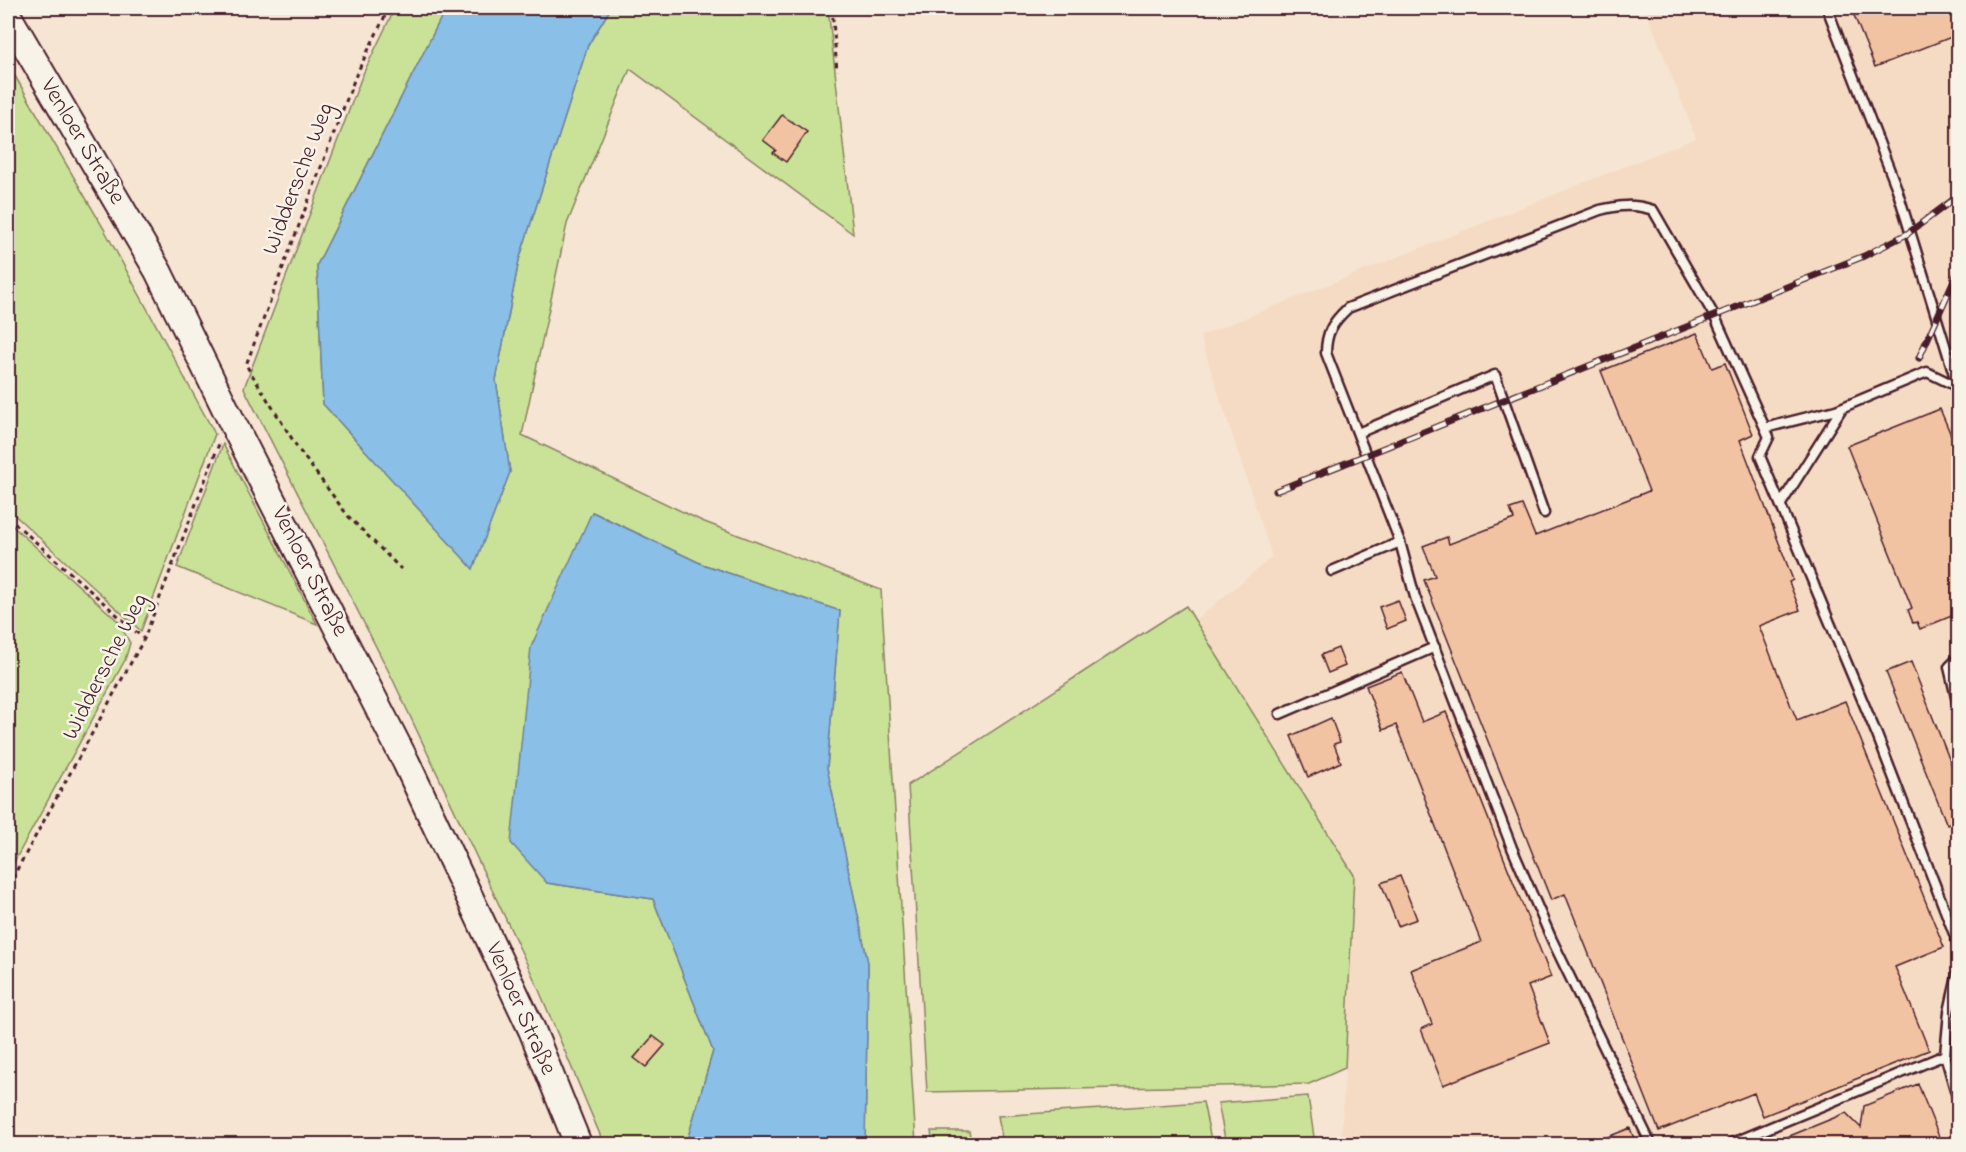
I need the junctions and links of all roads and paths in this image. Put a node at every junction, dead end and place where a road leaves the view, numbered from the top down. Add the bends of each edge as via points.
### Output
1 (389, 8) edge
2 (832, 8) edge
3 (1827, 8) edge
4 (8, 16) edge
5 (837, 71) dead end
6 (1958, 386) edge
7 (1842, 407) junction
8 (232, 422) junction
9 (1765, 428) junction
10 (1358, 433) junction
11 (1780, 504) junction
12 (1544, 513) dead end
13 (8, 517) edge
14 (1400, 542) junction
15 (401, 569) dead end
16 (1332, 571) dead end
17 (144, 639) junction
18 (1434, 647) junction
19 (1959, 658) edge
20 (1959, 706) edge
21 (1280, 714) dead end
22 (8, 886) edge
23 (1959, 944) edge
24 (1959, 972) edge
25 (1945, 1054) junction
26 (1959, 1100) edge
27 (578, 1144) edge
28 (1651, 1144) edge
29 (1730, 1144) edge

1 - 15 path, Widdersche Weg via 356,75 246,365 299,450 348,516
2 - 5 path
3 - 6 lane via 1897,189
4 - 8 main road, Venloer Straße via 158,271
6 - 7 lane via 1927,372
7 - 9 lane
7 - 11 lane
8 - 17 path, Widdersche Weg via 217,448
8 - 27 main road, Venloer Straße via 406,762 531,1030
9 - 10 lane via 1715,316 1653,210 1619,205 1348,308 1326,337 1326,353
9 - 11 lane via 1769,436 1760,456
10 - 12 lane via 1495,375
10 - 14 lane
11 - 23 lane
13 - 17 path
14 - 16 lane
14 - 18 lane
17 - 22 path, Widdersche Weg
18 - 21 lane
18 - 28 lane via 1552,940
19 - 20 lane via 1949,668
24 - 25 lane via 1949,1012
25 - 26 lane
25 - 29 lane

